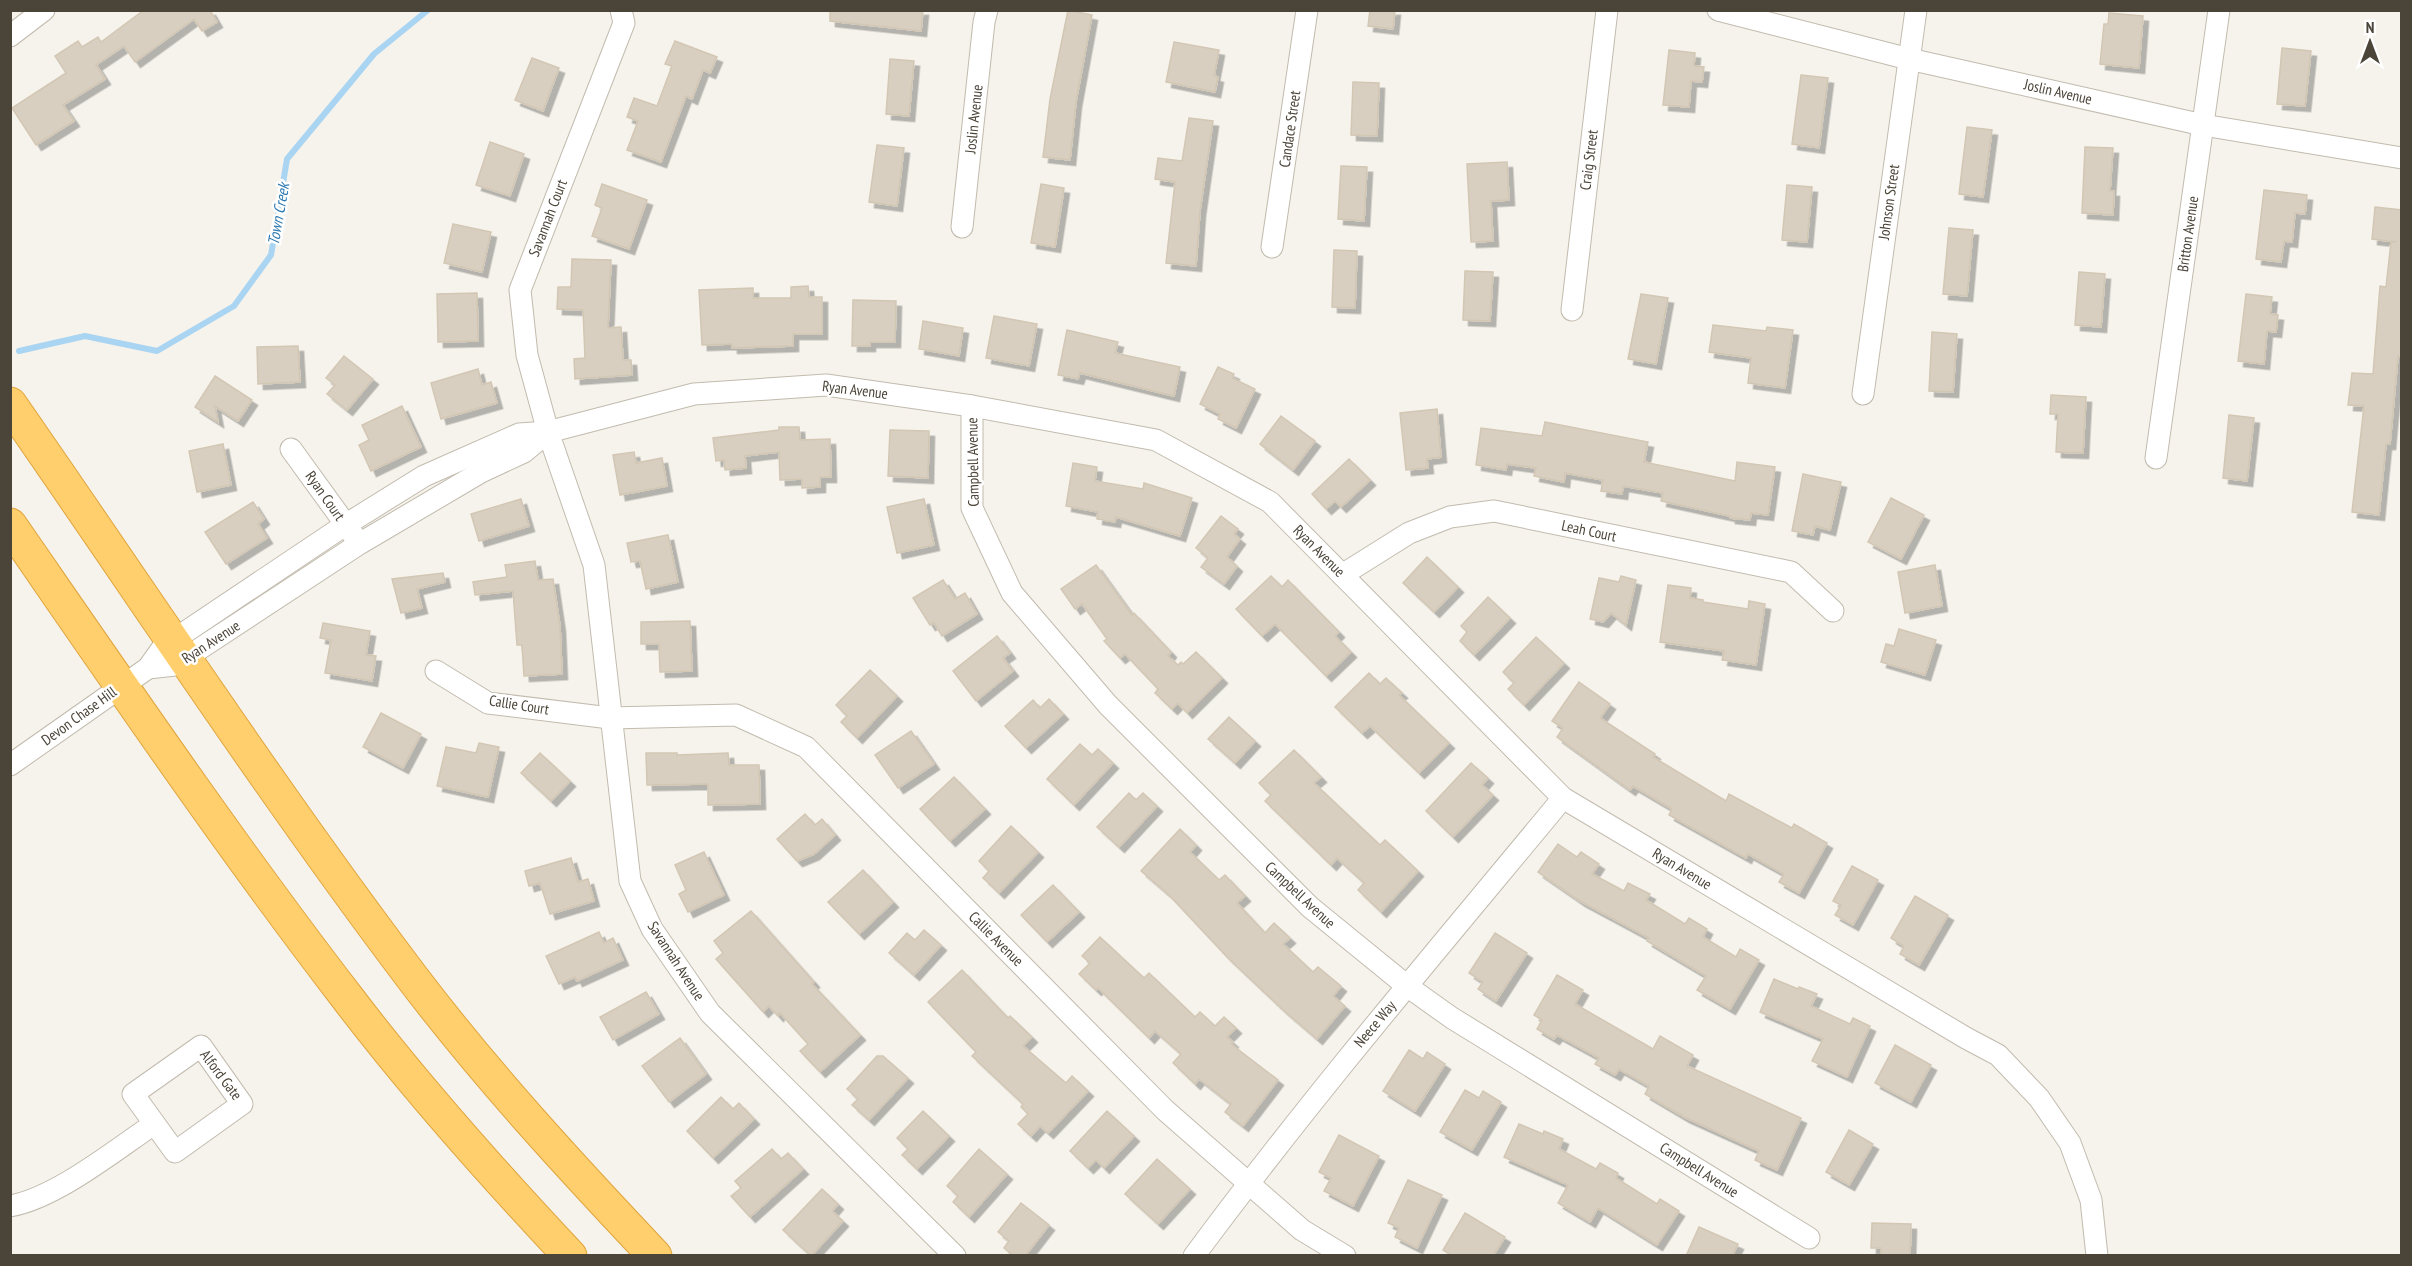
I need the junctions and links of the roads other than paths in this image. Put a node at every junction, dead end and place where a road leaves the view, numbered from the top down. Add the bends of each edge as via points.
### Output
1 (44, 10) edge
2 (621, 10) edge
3 (987, 10) edge
4 (1307, 10) edge
5 (1607, 10) edge
6 (1718, 10) edge
7 (1916, 10) edge
8 (2218, 10) edge
9 (10, 36) edge
10 (1909, 59) junction
11 (2203, 125) junction
12 (2402, 158) edge
13 (962, 227) dead end
14 (1272, 247) dead end
15 (1572, 310) dead end
16 (1863, 394) dead end
17 (10, 404) edge
18 (972, 406) junction
19 (548, 432) junction
20 (291, 449) dead end
21 (2156, 458) dead end
22 (10, 525) edge
23 (345, 525) junction
24 (359, 544) junction
25 (1342, 575) junction
26 (1833, 611) dead end
27 (179, 649) junction
28 (148, 668) joint
29 (436, 671) dead end
30 (121, 686) junction
31 (610, 718) junction
32 (10, 765) edge
33 (1563, 798) junction
34 (1407, 986) junction
35 (154, 1124) junction
36 (1248, 1183) junction
37 (10, 1206) edge
38 (1809, 1238) dead end
39 (570, 1256) edge
40 (656, 1256) edge
41 (956, 1256) edge
42 (1194, 1256) edge
43 (1345, 1256) edge
44 (2097, 1256) edge

1 - 9 street
2 - 19 street, Savannah Court via 624,23 520,290 527,356
3 - 13 street, Joslin Avenue
4 - 14 street, Candace Street
5 - 15 street, Craig Street
6 - 10 street, Joslin Avenue
7 - 10 street, Johnson Street
8 - 11 street, Britton Avenue
10 - 11 street, Joslin Avenue
10 - 16 street, Johnson Street
11 - 12 street, Joslin Avenue
11 - 21 street, Britton Avenue
17 - 27 highway
18 - 19 street, Ryan Avenue via 826,384 694,394
18 - 25 street, Ryan Avenue via 1156,440 1270,502
18 - 34 street, Campbell Avenue via 972,508 1011,593 1108,705 1310,907
19 - 23 street, Ryan Avenue via 519,434 424,476
19 - 24 street, Ryan Avenue via 524,452 474,476
19 - 31 street, Savannah Avenue via 594,565
20 - 23 street, Ryan Court
22 - 30 highway
23 - 24 street, Ryan Court
23 - 27 street, Ryan Avenue
24 - 27 street, Ryan Avenue
25 - 26 street, Leah Court via 1409,533 1450,517 1494,511 1791,572
25 - 33 street, Ryan Avenue
27 - 28 street, Ryan Avenue via 163,647
27 - 40 highway via 413,978 503,1089
28 - 30 street, Devon Chase Hill
29 - 31 street, Callie Court via 488,703
30 - 32 street, Devon Chase Hill
30 - 39 highway via 347,998 465,1140
31 - 36 street, Callie Avenue via 736,715 806,747 1165,1110
31 - 41 street, Savannah Avenue via 630,881 652,929 710,1013
33 - 34 street, Neece Way
33 - 44 street, Ryan Avenue via 1998,1055 2039,1098 2070,1143 2091,1200
34 - 36 street, Neece Way
34 - 38 street, Campbell Avenue via 1452,1018
35 - 35 street, Alford Gate via 133,1094 201,1046 243,1104 175,1152
35 - 37 street via 52,1192
36 - 42 street, Neece Way
36 - 43 street, Callie Avenue via 1302,1230

